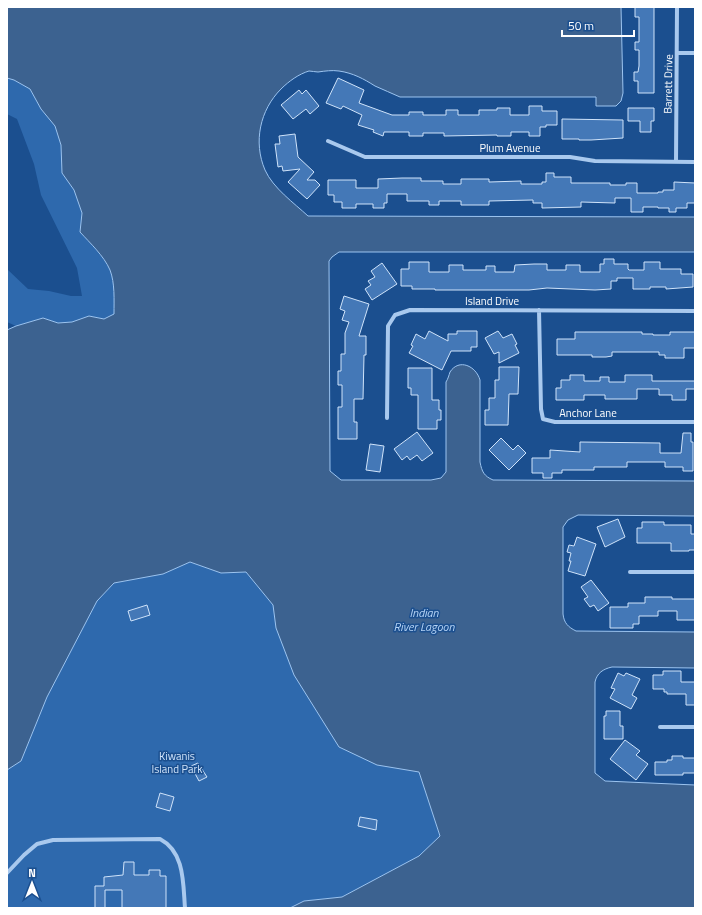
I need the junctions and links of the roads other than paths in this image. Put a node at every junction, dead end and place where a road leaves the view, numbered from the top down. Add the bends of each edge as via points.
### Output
1 (677, 7) edge
2 (677, 53) junction
3 (695, 53) edge
4 (328, 141) dead end
5 (676, 162) junction
6 (695, 162) edge
7 (539, 310) junction
8 (695, 311) edge
9 (387, 418) dead end
10 (695, 422) edge
11 (630, 572) dead end
12 (695, 572) edge
13 (660, 727) dead end
14 (695, 727) edge
15 (7, 872) edge
16 (185, 908) edge

1 - 2 street, Barrett Drive
2 - 3 street
2 - 5 street, Barrett Drive
4 - 5 street, Plum Avenue via 365,157 570,157 595,161
5 - 6 street, Plum Avenue
7 - 8 street, Island Drive
7 - 9 street, Island Drive via 410,310 395,315 388,326
7 - 10 street, Anchor Lane via 543,419 555,422
11 - 12 street
13 - 14 street
15 - 16 street via 37,844 53,840 160,839 167,842 182,869

